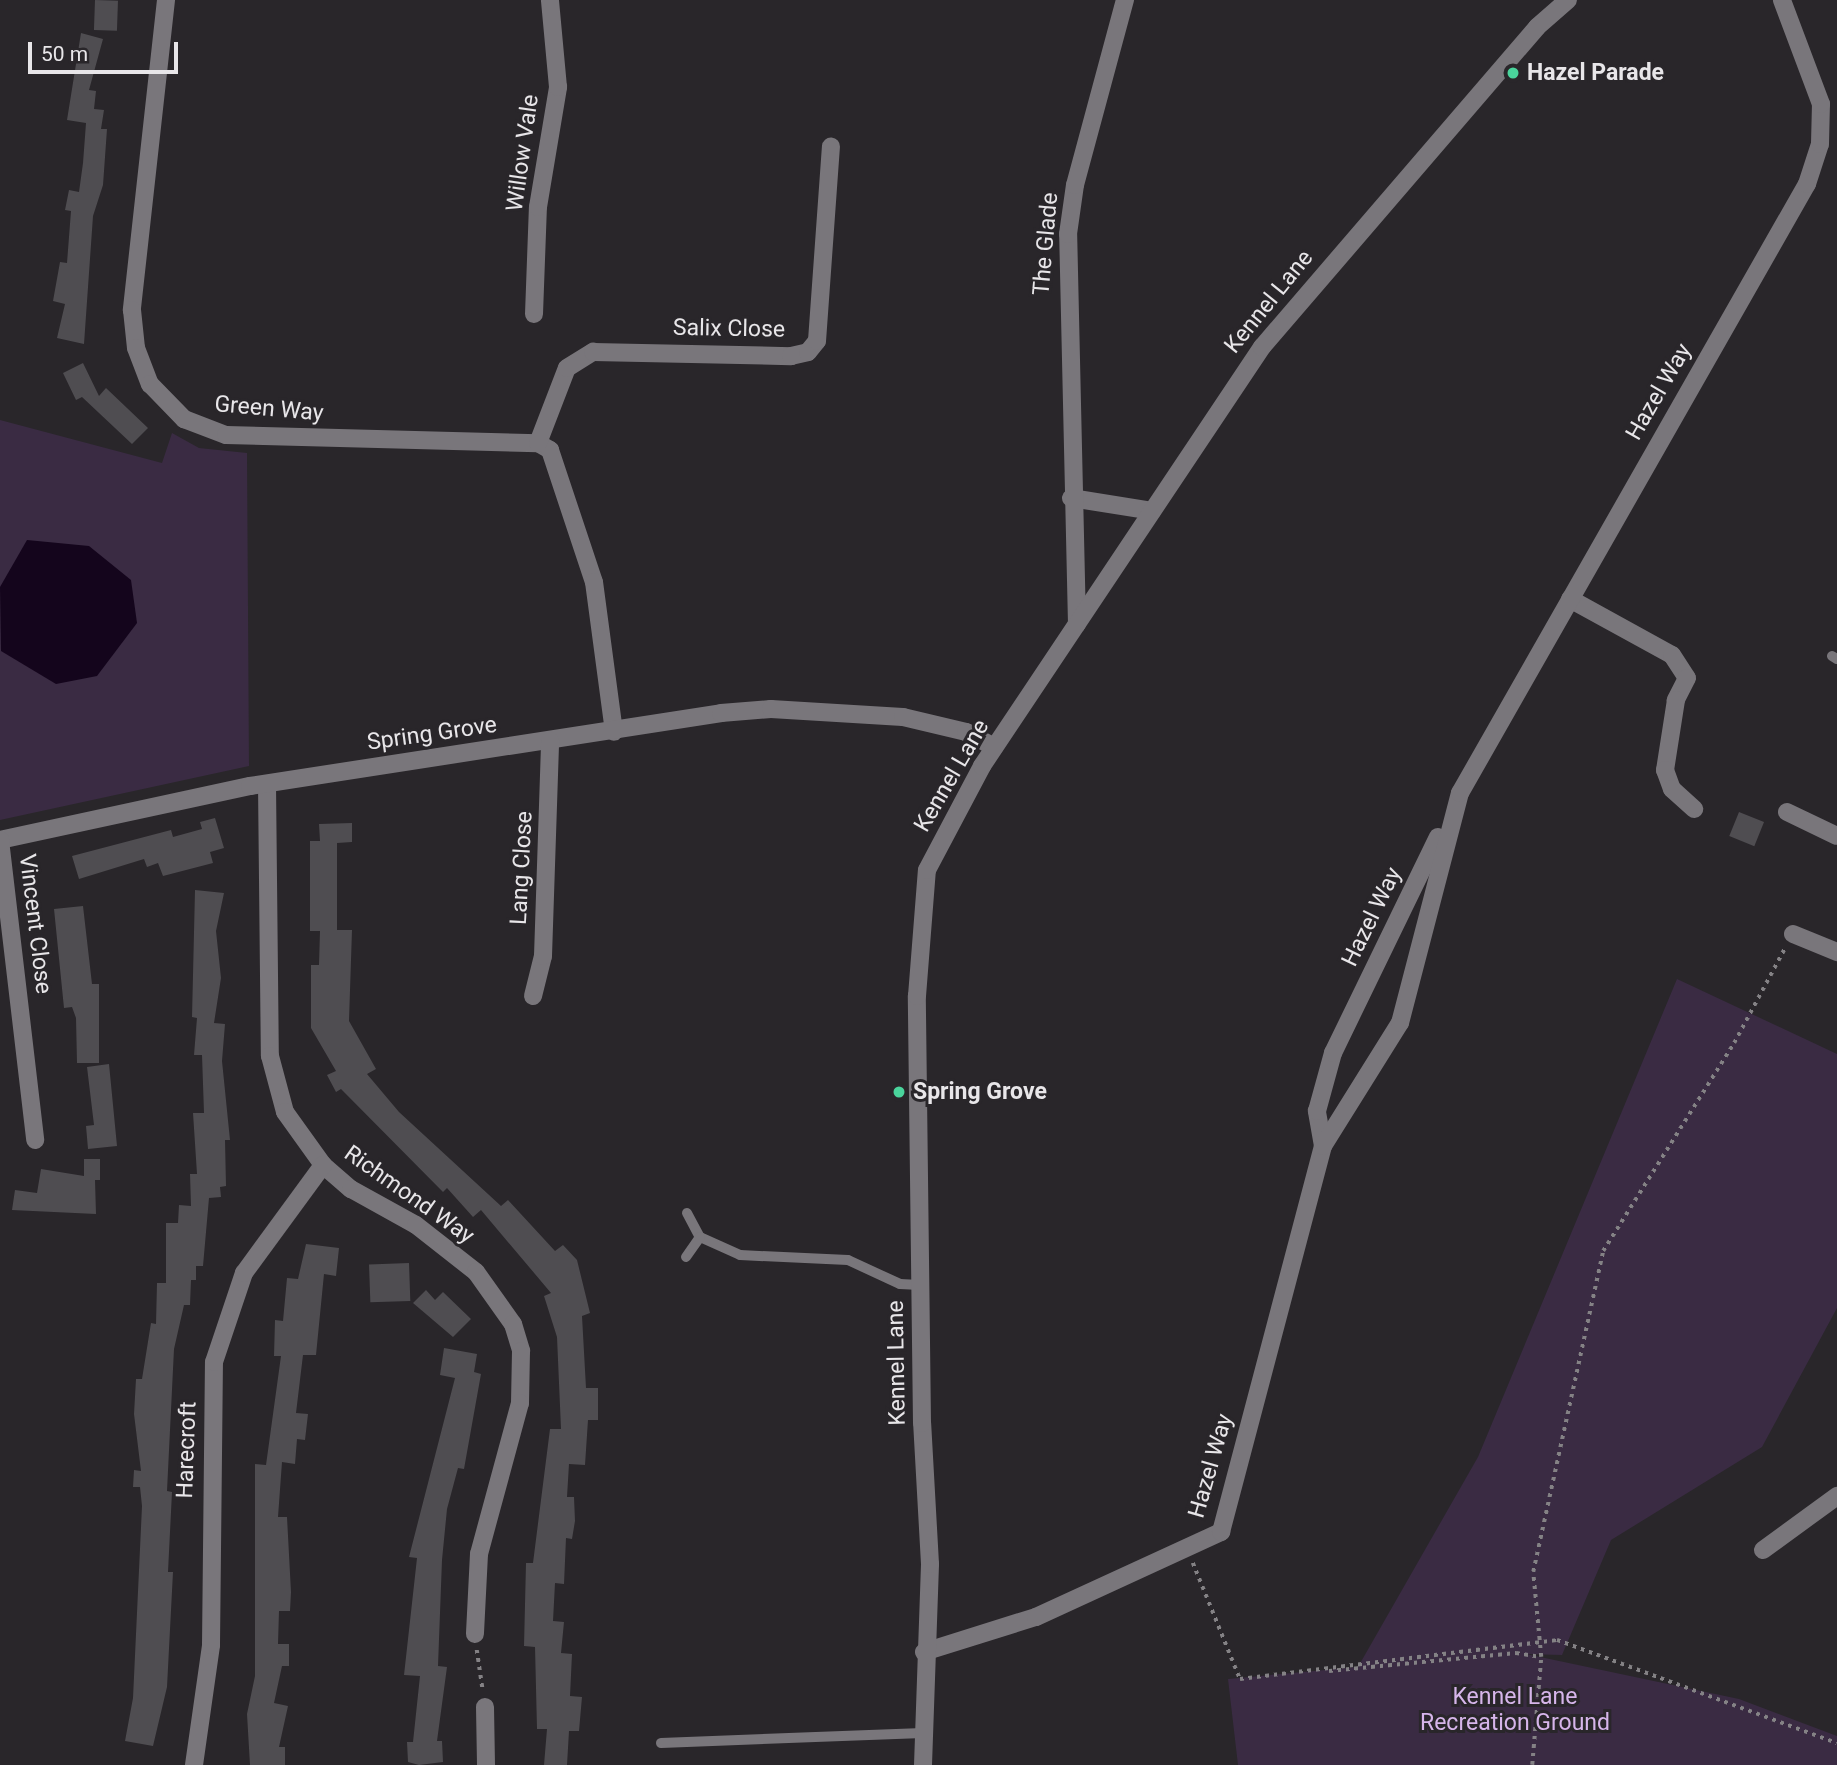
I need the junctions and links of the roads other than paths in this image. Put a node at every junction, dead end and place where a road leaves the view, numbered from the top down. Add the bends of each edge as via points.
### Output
1 (166, 0) edge
2 (550, 0) edge
3 (1125, 0) edge
4 (1568, 0) edge
5 (1782, 0) edge
6 (831, 147) dead end
7 (534, 314) dead end
8 (538, 443) junction
9 (1071, 498) junction
10 (1152, 511) junction
11 (1570, 599) junction
12 (1077, 624) junction
13 (614, 732) junction
14 (550, 741) junction
15 (994, 747) junction
16 (267, 783) junction
17 (1460, 793) junction
18 (1694, 809) dead end
19 (1787, 812) dead end
20 (1837, 836) edge
21 (0, 840) edge
22 (1793, 934) road end
23 (1837, 952) edge
24 (534, 996) dead end
25 (35, 1139) dead end
26 (1323, 1146) junction
27 (323, 1165) junction
28 (687, 1213) dead end
29 (700, 1237) junction
30 (686, 1257) dead end
31 (920, 1285) junction
32 (1837, 1496) edge
33 (1763, 1550) dead end
34 (475, 1634) road end
35 (924, 1652) junction
36 (485, 1707) road end
37 (923, 1733) junction
38 (661, 1743) dead end
39 (194, 1765) edge
40 (485, 1765) edge
41 (923, 1765) edge

1 - 8 street, Green Way via 132,310 141,366 165,404 194,424 226,435
2 - 7 street, Willow Vale via 558,87 538,207
3 - 9 street, The Glade via 1088,130 1068,234
4 - 10 street, Kennel Lane via 1537,27 1299,301 1228,394
5 - 11 street, Hazel Way via 1821,104 1820,144 1807,184
6 - 8 street, Salix Close via 817,341 808,352 791,356 593,352 567,368
8 - 13 street via 557,462 594,582
9 - 10 street
9 - 12 street, The Glade
10 - 12 street, Kennel Lane
11 - 17 street, Hazel Way
11 - 18 street via 1672,655 1687,678 1676,700 1665,770 1672,789
12 - 15 street, Kennel Lane
13 - 14 street, Spring Grove
13 - 15 street, Spring Grove via 722,713 857,712 965,732
14 - 16 street, Spring Grove
14 - 24 street, Lang Close via 543,956
15 - 31 street, Kennel Lane via 927,870 917,996
16 - 21 street, Spring Grove
16 - 27 street, Richmond Way via 270,1056 285,1112
17 - 26 street, Hazel Way via 1400,1023
17 - 26 street, Hazel Way via 1333,1053 1317,1111
19 - 20 street
21 - 25 street, Vincent Close
22 - 23 street
26 - 35 street, Hazel Way via 1221,1532 1035,1617
27 - 34 street, Richmond Way via 351,1189 447,1247 476,1272 513,1324 521,1351 520,1403 479,1554
27 - 39 street, Harecroft via 244,1273 214,1362 211,1645
28 - 29 lane
29 - 30 lane
29 - 31 lane via 740,1255 848,1260 901,1284
31 - 35 street, Kennel Lane via 930,1564
32 - 33 street
35 - 37 street, Kennel Lane
36 - 40 street
37 - 38 lane
37 - 41 street, Kennel Lane

